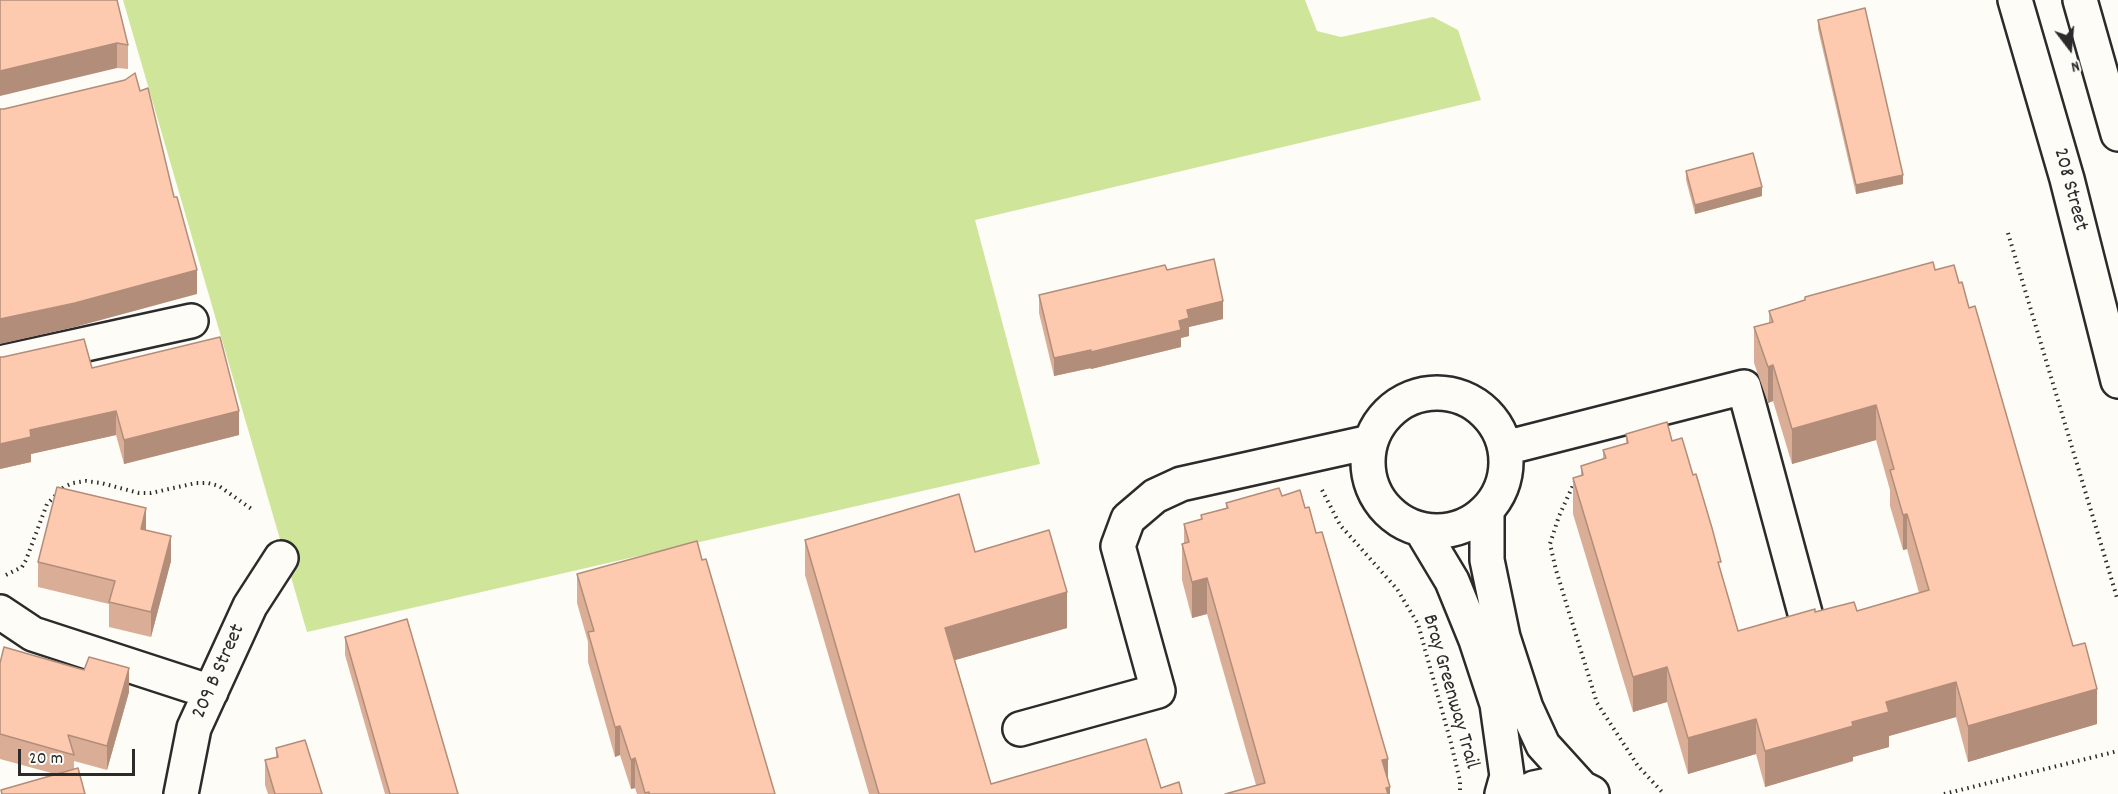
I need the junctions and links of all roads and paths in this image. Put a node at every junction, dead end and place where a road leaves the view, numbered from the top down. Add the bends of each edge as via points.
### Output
1 (2015, 0) edge
2 (2080, 0) edge
3 (2118, 134) edge
4 (2008, 233) dead end
5 (191, 321) dead end
6 (0, 363) edge
7 (2118, 381) edge
8 (1370, 442) junction
9 (1505, 448) junction
10 (1574, 482) edge
11 (1319, 484) dead end
12 (253, 510) dead end
13 (1486, 512) junction
14 (1422, 531) junction
15 (281, 558) dead end
16 (0, 577) edge
17 (2118, 601) edge
18 (0, 612) edge
19 (1804, 613) edge
20 (211, 692) junction
21 (1020, 729) dead end
22 (2118, 751) edge
23 (1587, 791) edge
24 (181, 794) edge
25 (1460, 794) edge
26 (1502, 794) edge
27 (1522, 794) edge
28 (1664, 794) edge
29 (1944, 794) edge

1 - 7 street, 208 Street via 2067,179
2 - 3 street
4 - 17 path
5 - 6 street
8 - 9 street via 1380,421 1397,405 1418,395 1440,393 1463,398 1483,410 1497,427
8 - 14 street via 1367,465 1371,487 1383,507 1401,522
8 - 21 street via 1182,484 1155,496 1128,519 1118,546 1158,691
9 - 13 street via 1506,471 1500,493
9 - 19 street via 1744,387
10 - 28 path via 1550,544 1558,575 1597,704 1638,766
11 - 25 path, Bray Greenway Trail via 1340,525 1397,589 1418,624 1451,743
12 - 16 path via 219,486 208,483 151,493 86,481 73,483 46,504 22,567
13 - 14 street via 1467,525 1445,532
13 - 23 street via 1487,561 1503,637 1526,708 1543,745
14 - 26 street via 1452,581 1497,704 1507,776
15 - 20 street, 209 B Street via 250,606
18 - 20 street via 33,634
20 - 24 street, 209 B Street via 194,728
22 - 29 path
23 - 27 street via 1558,783

